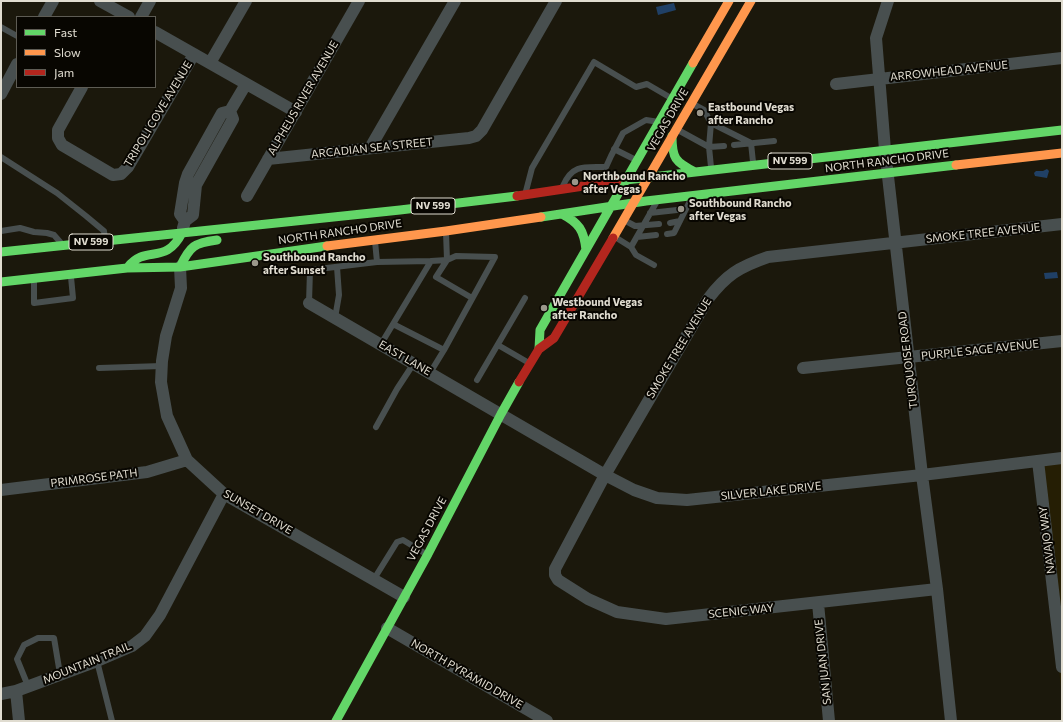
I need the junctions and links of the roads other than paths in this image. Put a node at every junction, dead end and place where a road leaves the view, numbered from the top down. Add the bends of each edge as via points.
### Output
1 (53, 1) edge
2 (100, 1) edge
3 (150, 1) edge
4 (246, 1) edge
5 (359, 1) edge
6 (455, 1) edge
7 (556, 1) edge
8 (751, 1) edge
9 (888, 1) edge
10 (725, 2) edge
11 (45, 16) edge
12 (125, 16) edge
13 (142, 16) edge
14 (1, 27) edge
15 (156, 33) edge
16 (16, 35) edge
17 (194, 54) junction
18 (1062, 58) edge
19 (210, 63) junction
20 (16, 66) edge
21 (879, 79) junction
22 (246, 84) junction
23 (836, 84) dead end
24 (81, 88) edge
25 (1, 94) edge
26 (673, 99) junction
27 (692, 103) junction
28 (230, 111) junction
29 (296, 112) junction
30 (659, 122) junction
31 (711, 122) junction
32 (214, 128) junction
33 (1062, 130) edge
34 (674, 133) junction
35 (225, 134) junction
36 (774, 141) dead end
37 (751, 143) junction
38 (734, 145) dead end
39 (724, 146) dead end
40 (709, 147) junction
41 (370, 148) junction
42 (614, 149) junction
43 (885, 150) junction
44 (1062, 153) edge
45 (1, 157) edge
46 (268, 159) junction
47 (637, 161) junction
48 (754, 165) junction
49 (711, 170) junction
50 (696, 172) junction
51 (887, 173) junction
52 (606, 175) junction
53 (649, 177) junction
54 (627, 179) junction
55 (562, 189) junction
56 (524, 195) junction
57 (692, 195) junction
58 (247, 196) dead end
59 (658, 199) junction
60 (633, 203) junction
61 (612, 206) junction
62 (686, 208) junction
63 (650, 213) junction
64 (562, 214) junction
65 (624, 219) junction
66 (185, 221) junction
67 (680, 221) junction
68 (670, 223) dead end
69 (659, 224) dead end
70 (1062, 224) edge
71 (643, 226) junction
72 (239, 227) junction
73 (1, 231) edge
74 (446, 231) junction
75 (182, 233) junction
76 (667, 234) dead end
77 (656, 235) dead end
78 (613, 237) junction
79 (637, 237) junction
80 (375, 239) junction
81 (106, 241) junction
82 (895, 243) junction
83 (64, 245) junction
84 (631, 247) junction
85 (586, 250) junction
86 (1, 252) edge
87 (447, 260) junction
88 (431, 261) junction
89 (377, 262) junction
90 (654, 265) dead end
91 (180, 267) junction
92 (337, 267) junction
93 (127, 268) junction
94 (71, 274) junction
95 (34, 279) junction
96 (1, 282) edge
97 (472, 298) junction
98 (525, 298) dead end
99 (309, 303) joint
100 (335, 318) junction
101 (393, 324) junction
102 (1062, 341) edge
103 (381, 344) junction
104 (498, 345) junction
105 (538, 349) junction
106 (444, 350) junction
107 (908, 358) junction
108 (414, 363) junction
109 (530, 363) junction
110 (162, 366) junction
111 (99, 368) dead end
112 (803, 368) dead end
113 (430, 373) junction
114 (477, 380) dead end
115 (501, 414) junction
116 (376, 427) dead end
117 (1062, 458) edge
118 (187, 460) junction
119 (1038, 461) junction
120 (605, 475) junction
121 (922, 475) junction
122 (1, 490) edge
123 (224, 494) junction
124 (428, 554) junction
125 (555, 575) joint
126 (374, 579) junction
127 (938, 590) junction
128 (404, 597) junction
129 (818, 603) junction
130 (1059, 619) edge
131 (388, 628) junction
132 (97, 661) junction
133 (1062, 666) edge
134 (60, 674) junction
135 (28, 686) junction
136 (16, 691) junction
137 (1, 694) edge
138 (19, 721) edge
139 (112, 721) edge
140 (336, 721) edge
141 (547, 721) edge
142 (829, 721) edge
143 (951, 721) edge

1 - 11 street
2 - 12 street
3 - 13 street
4 - 19 street
5 - 29 street, ALPHEUS RIVER AVENUE
6 - 41 street
7 - 41 street, ARCADIAN SEA STREET via 482,130 476,136
8 - 27 main road, VEGAS DRIVE
9 - 21 street, TURQUOISE ROAD via 876,38
10 - 26 main road, VEGAS DRIVE
14 - 16 lane
15 - 17 street
17 - 19 street
17 - 24 street, TRIPOLI COVE AVENUE via 122,174 113,175 62,145 58,138 58,130
18 - 21 street, ARROWHEAD AVENUE
19 - 22 street
20 - 25 street
21 - 23 street, ARROWHEAD AVENUE
21 - 43 street, TURQUOISE ROAD
22 - 28 street
22 - 29 street
26 - 30 main road, VEGAS DRIVE
26 - 56 lane via 647,84 636,87 594,62 532,168
27 - 31 lane via 704,110
27 - 34 main road, VEGAS DRIVE
28 - 32 street via 222,113
28 - 35 street via 233,119
29 - 46 street, ALPHEUS RIVER AVENUE
30 - 42 lane via 646,120 623,133
30 - 47 main road, VEGAS DRIVE
31 - 37 lane
31 - 40 lane
32 - 35 lane
32 - 66 street via 185,182 180,214
33 - 43 main road, NORTH RANCHO DRIVE / NV 599
34 - 40 lane
34 - 50 main road via 672,148 676,162
34 - 53 main road, VEGAS DRIVE
35 - 66 street via 196,185 193,215
36 - 37 lane
37 - 38 lane
37 - 48 lane
39 - 40 lane
40 - 49 lane
41 - 46 street, ARCADIAN SEA STREET
42 - 47 lane
42 - 52 lane
43 - 48 main road, NORTH RANCHO DRIVE / NV 599
43 - 51 street, TURQUOISE ROAD
44 - 51 main road, NORTH RANCHO DRIVE / NV 599
45 - 81 lane via 57,193 86,216 104,231
46 - 58 street, ALPHEUS RIVER AVENUE
47 - 54 main road, VEGAS DRIVE
48 - 49 main road, NORTH RANCHO DRIVE / NV 599
49 - 50 main road, NORTH RANCHO DRIVE / NV 599
50 - 53 main road, NORTH RANCHO DRIVE / NV 599
51 - 57 main road, NORTH RANCHO DRIVE / NV 599
51 - 82 street, TURQUOISE ROAD
52 - 54 main road, NORTH RANCHO DRIVE / NV 599
52 - 55 main road, NORTH RANCHO DRIVE / NV 599
52 - 55 lane via 587,167 575,170 567,176
53 - 54 main road, NORTH RANCHO DRIVE / NV 599
53 - 60 main road, VEGAS DRIVE
54 - 61 main road, VEGAS DRIVE
55 - 56 main road, NORTH RANCHO DRIVE / NV 599
56 - 72 main road, NORTH RANCHO DRIVE / NV 599
57 - 59 main road, NORTH RANCHO DRIVE / NV 599
57 - 62 lane
59 - 60 main road, NORTH RANCHO DRIVE / NV 599
59 - 63 lane
60 - 61 main road, NORTH RANCHO DRIVE / NV 599
60 - 65 main road, VEGAS DRIVE
61 - 64 main road, NORTH RANCHO DRIVE / NV 599
61 - 85 main road, VEGAS DRIVE
62 - 63 lane
62 - 67 lane
63 - 71 lane
64 - 74 main road, NORTH RANCHO DRIVE / NV 599
64 - 85 main road via 581,228
65 - 71 lane via 635,226
65 - 78 main road, VEGAS DRIVE
66 - 75 street
67 - 68 lane
67 - 76 lane via 674,233
69 - 71 lane
70 - 82 street, SMOKE TREE AVENUE
71 - 79 lane
72 - 75 main road, NORTH RANCHO DRIVE / NV 599
72 - 91 main road via 229,237 195,244 187,251
73 - 83 lane via 20,228 47,233 54,235
74 - 80 main road, NORTH RANCHO DRIVE / NV 599
74 - 87 lane
75 - 81 main road, NORTH RANCHO DRIVE / NV 599
75 - 93 main road via 170,249 140,255 134,258
77 - 79 lane
78 - 84 lane
78 - 105 main road, VEGAS DRIVE via 554,338
79 - 84 lane
80 - 89 lane
80 - 91 main road, NORTH RANCHO DRIVE / NV 599
81 - 83 main road, NORTH RANCHO DRIVE / NV 599
82 - 107 street, TURQUOISE ROAD
82 - 120 street, SMOKE TREE AVENUE via 768,257 751,263 725,279 708,299
83 - 86 main road, NORTH RANCHO DRIVE / NV 599
84 - 90 lane via 636,255
85 - 105 main road, VEGAS DRIVE via 540,330
87 - 88 lane
87 - 97 lane via 436,277
87 - 97 lane via 456,256 495,257
88 - 89 lane
88 - 101 lane
89 - 92 lane
91 - 93 main road, NORTH RANCHO DRIVE / NV 599
91 - 110 street, SUNSET DRIVE via 181,288 166,336
92 - 99 lane via 310,270
92 - 100 lane via 339,295
93 - 94 main road, NORTH RANCHO DRIVE / NV 599
94 - 95 main road, NORTH RANCHO DRIVE / NV 599
94 - 95 lane via 73,298 34,303
95 - 96 main road, NORTH RANCHO DRIVE / NV 599
97 - 106 lane
98 - 104 lane
99 - 100 street, EAST LANE
100 - 103 street, EAST LANE
101 - 103 lane
101 - 106 lane
102 - 107 street, PURPLE SAGE AVENUE
103 - 108 street, EAST LANE
104 - 109 lane
104 - 114 lane
105 - 109 main road, VEGAS DRIVE
106 - 113 lane
107 - 112 street, PURPLE SAGE AVENUE
107 - 121 street, TURQUOISE ROAD
108 - 113 street, EAST LANE
108 - 116 lane
109 - 115 main road, VEGAS DRIVE
110 - 111 lane
110 - 118 street, SUNSET DRIVE via 161,382 167,416
113 - 115 street, EAST LANE
115 - 120 street, SILVER LAKE DRIVE
115 - 124 main road, VEGAS DRIVE
117 - 119 street, SILVER LAKE DRIVE
118 - 122 street, PRIMROSE PATH via 147,472
118 - 123 street, SUNSET DRIVE
119 - 121 street, SILVER LAKE DRIVE
119 - 130 street, NAVAJO WAY
120 - 121 street, SILVER LAKE DRIVE via 657,498 687,500
120 - 125 street, SMOKE TREE AVENUE via 555,569
121 - 127 street, TURQUOISE ROAD
123 - 126 street, SUNSET DRIVE
123 - 132 street, MOUNTAIN TRAIL via 163,609 144,636 132,646
124 - 126 lane via 403,540 397,542
124 - 128 main road, VEGAS DRIVE
125 - 129 street, SCENIC WAY via 558,580 588,599 617,612 666,620
126 - 128 street, SUNSET DRIVE
127 - 129 street, SCENIC WAY
127 - 143 street, TURQUOISE ROAD
128 - 131 main road, VEGAS DRIVE
129 - 142 street, SAN JUAN DRIVE
130 - 133 street, NAVAJO WAY
131 - 140 main road, VEGAS DRIVE
131 - 141 street, NORTH PYRAMID DRIVE
132 - 134 street, MOUNTAIN TRAIL
132 - 139 lane
134 - 135 street, MOUNTAIN TRAIL
134 - 135 lane via 54,638 38,638 24,645 17,659
135 - 136 street, MOUNTAIN TRAIL
136 - 137 street, MOUNTAIN TRAIL
136 - 138 street

